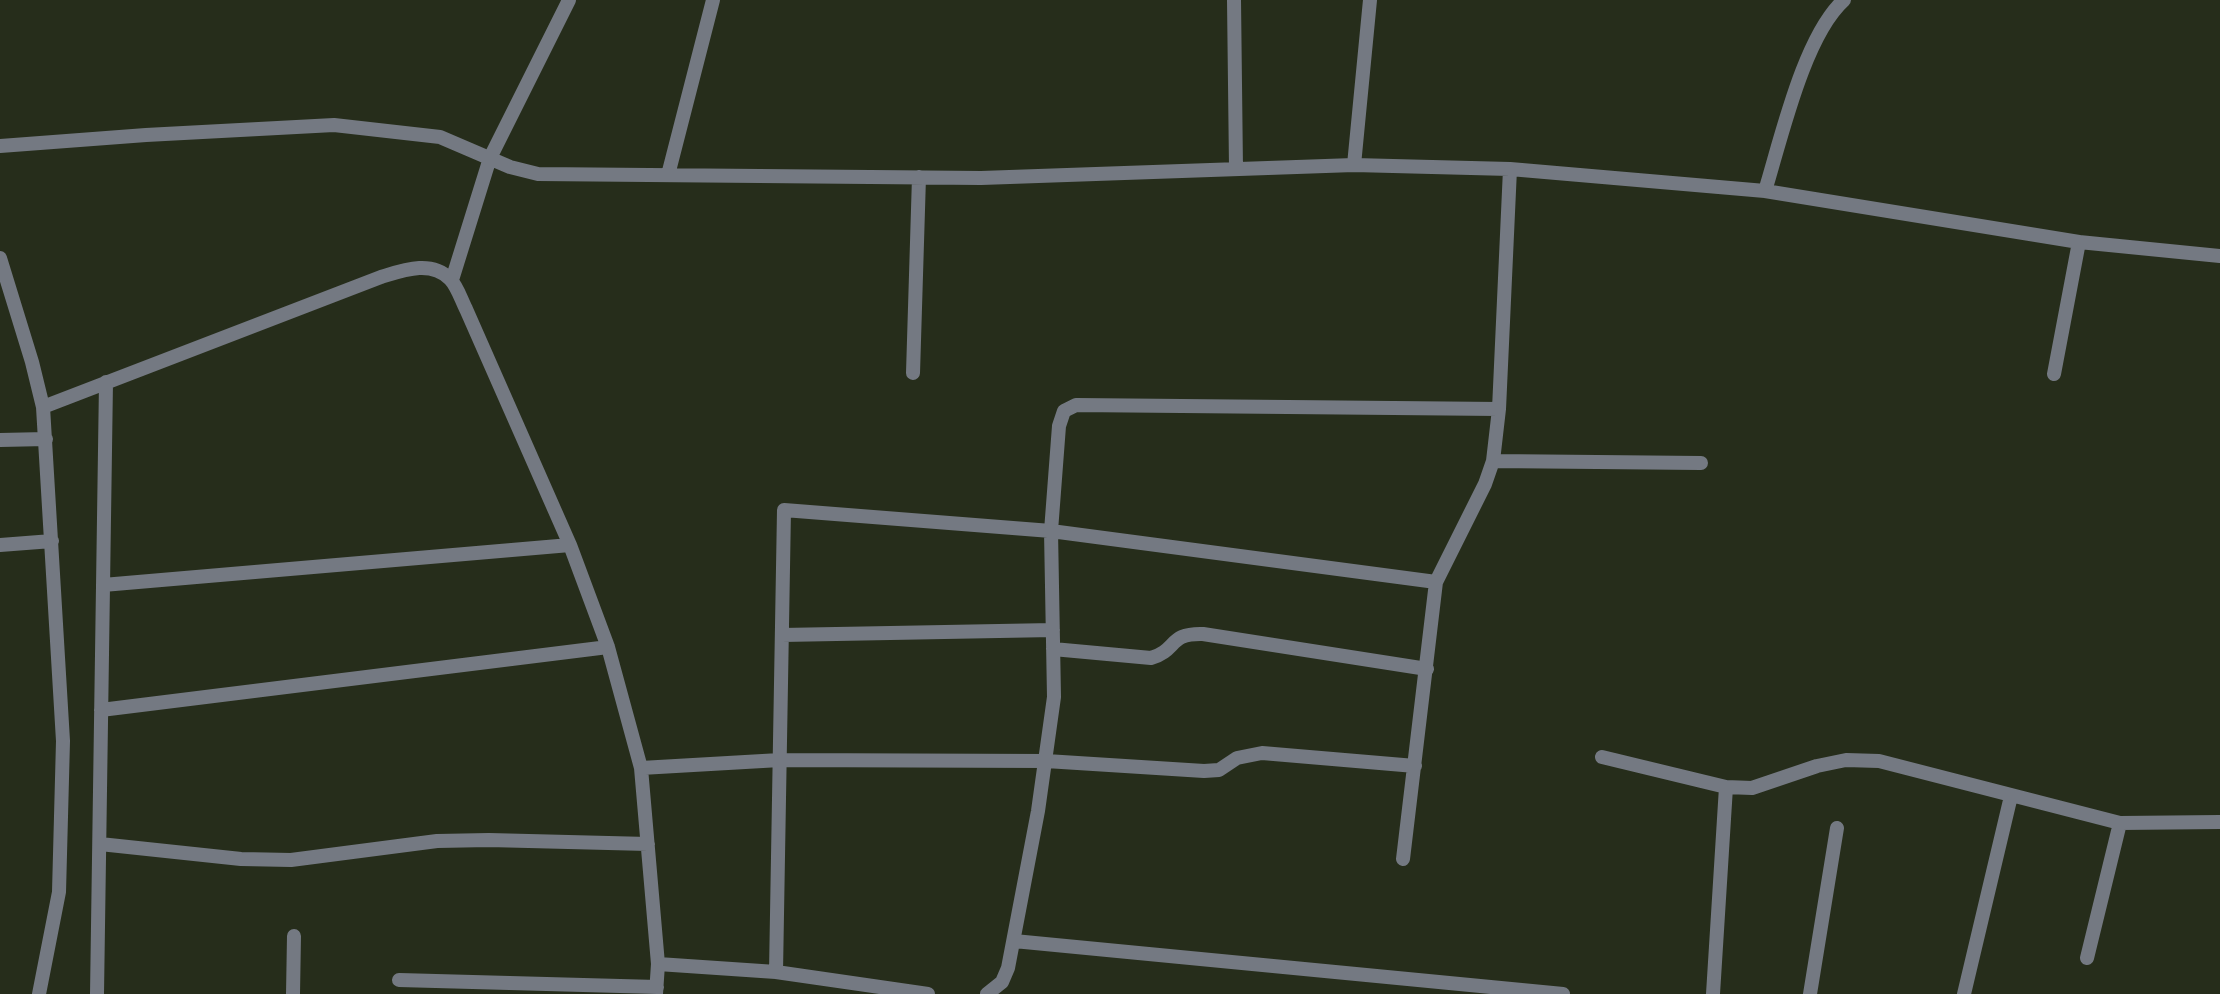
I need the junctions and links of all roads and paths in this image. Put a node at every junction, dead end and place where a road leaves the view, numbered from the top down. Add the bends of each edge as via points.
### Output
1 (569, 0) edge
2 (713, 0) edge
3 (1234, 0) edge
4 (1370, 0) edge
5 (1844, 0) edge
6 (0, 146) edge
7 (490, 158) junction
8 (1354, 165) junction
9 (1236, 168) junction
10 (1510, 169) junction
11 (668, 175) junction
12 (919, 177) junction
13 (1765, 191) junction
14 (2079, 242) junction
15 (2220, 256) edge
16 (0, 257) edge
17 (452, 280) junction
18 (913, 373) dead end
19 (2054, 374) dead end
20 (106, 382) junction
21 (43, 407) junction
22 (1499, 409) junction
23 (46, 439) junction
24 (0, 440) edge
25 (1493, 461) junction
26 (1701, 463) dead end
27 (1051, 531) junction
28 (52, 541) junction
29 (0, 544) edge
30 (570, 545) junction
31 (1438, 578) junction
32 (103, 585) junction
33 (1053, 630) junction
34 (782, 635) junction
35 (608, 646) junction
36 (1053, 649) junction
37 (1427, 669) junction
38 (102, 710) junction
39 (1602, 757) dead end
40 (780, 760) junction
41 (1046, 761) junction
42 (1415, 766) junction
43 (641, 768) junction
44 (1726, 787) junction
45 (2011, 796) junction
46 (2220, 822) edge
47 (2120, 823) junction
48 (1837, 828) dead end
49 (100, 844) junction
50 (648, 844) junction
51 (1403, 859) dead end
52 (295, 936) dead end
53 (1014, 941) junction
54 (2087, 958) dead end
55 (658, 964) junction
56 (776, 972) junction
57 (399, 980) dead end
58 (657, 990) edge
59 (39, 994) edge
60 (97, 994) edge
61 (293, 994) edge
62 (928, 994) edge
63 (987, 994) edge
64 (1563, 994) edge
65 (1713, 994) edge
66 (1810, 994) edge
67 (1964, 994) edge

1 - 7 street
2 - 11 street
3 - 9 street
4 - 8 street
5 - 13 street via 1816,39
6 - 7 street via 334,125 440,137
7 - 11 street via 538,174
7 - 17 street
8 - 9 street
8 - 10 street
9 - 12 street
10 - 13 street
10 - 22 street
11 - 12 street
12 - 18 street
13 - 14 street
14 - 15 street
14 - 19 street
16 - 21 street
17 - 20 street via 436,269 408,268
17 - 30 street
20 - 21 street
20 - 32 street
21 - 23 street
22 - 25 street
22 - 27 street via 1076,405 1064,411 1059,426
23 - 24 street
23 - 28 street
25 - 26 street
25 - 31 street
27 - 31 street
27 - 33 street
27 - 34 street via 784,510
28 - 29 street
28 - 59 street via 63,741 61,838 59,892
30 - 32 street
30 - 35 street
31 - 37 street
32 - 38 street
33 - 34 street
33 - 36 street
34 - 40 street
35 - 38 street
35 - 43 street
36 - 37 street via 1151,658 1164,654 1186,633
36 - 41 street via 1054,697
37 - 42 street
38 - 49 street
39 - 44 street
40 - 41 street
40 - 43 street
40 - 56 street
41 - 42 street via 1204,771 1262,753
41 - 53 street
42 - 51 street
43 - 50 street
44 - 45 street via 1752,788 1846,760 1879,761
44 - 65 street
45 - 47 street
45 - 67 street
46 - 47 street
47 - 54 street
48 - 66 street
49 - 50 street via 291,860 437,841
49 - 60 street
50 - 55 street
52 - 61 street
53 - 63 street via 1002,982
53 - 64 street
55 - 56 street
55 - 58 street
56 - 62 street
57 - 58 street

